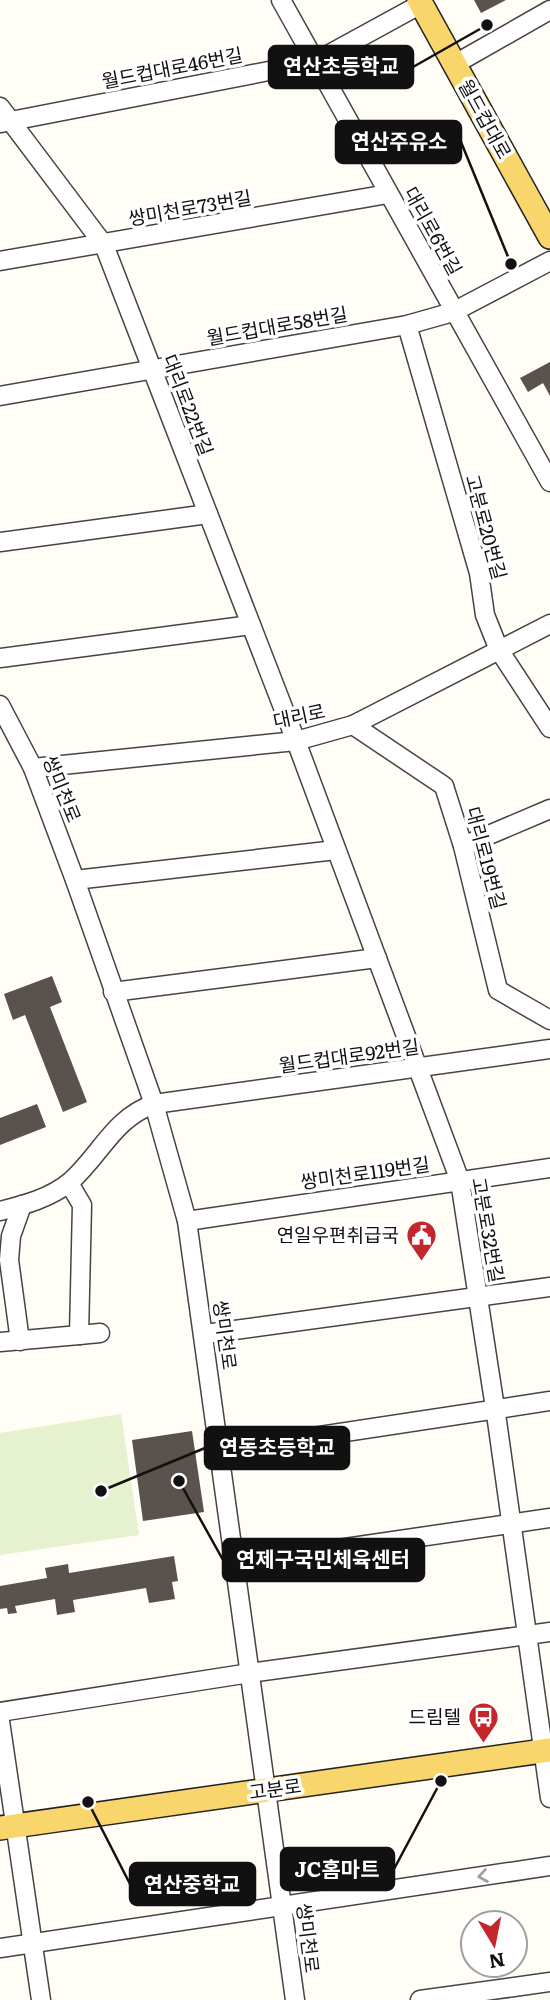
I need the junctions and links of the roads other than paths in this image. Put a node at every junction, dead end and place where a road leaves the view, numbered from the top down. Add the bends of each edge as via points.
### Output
1 (281, 0) edge
2 (420, 2) edge
3 (550, 10) edge
4 (315, 62) junction
5 (455, 64) junction
6 (4, 117) edge
7 (388, 194) junction
8 (550, 237) edge
9 (104, 245) junction
10 (0, 261) edge
11 (550, 261) edge
12 (453, 312) junction
13 (407, 325) junction
14 (152, 369) junction
15 (0, 396) edge
16 (550, 482) edge
17 (208, 514) junction
18 (0, 541) edge
19 (550, 624) edge
20 (251, 625) junction
21 (499, 650) junction
22 (0, 658) edge
23 (0, 705) edge
24 (353, 725) junction
25 (550, 727) edge
26 (296, 741) junction
27 (33, 768) junction
28 (550, 809) edge
29 (463, 846) junction
30 (336, 850) junction
31 (75, 880) junction
32 (377, 958) junction
33 (113, 992) junction
34 (550, 1020) edge
35 (550, 1049) edge
36 (418, 1068) junction
37 (154, 1104) junction
38 (550, 1168) edge
39 (460, 1181) junction
40 (69, 1183) junction
41 (22, 1205) junction
42 (0, 1211) edge
43 (187, 1221) junction
44 (550, 1287) edge
45 (478, 1297) junction
46 (100, 1333) dead end
47 (205, 1334) junction
48 (79, 1335) junction
49 (20, 1341) junction
50 (0, 1342) edge
51 (550, 1401) edge
52 (496, 1409) junction
53 (220, 1451) junction
54 (550, 1518) edge
55 (511, 1524) junction
56 (235, 1564) junction
57 (550, 1632) edge
58 (528, 1635) junction
59 (250, 1673) junction
60 (0, 1712) edge
61 (0, 1721) edge
62 (547, 1751) edge
63 (268, 1790) junction
64 (550, 1798) edge
65 (7, 1827) edge
66 (550, 1866) edge
67 (283, 1906) junction
68 (33, 1944) junction
69 (0, 1948) edge
70 (550, 1982) edge
71 (41, 2000) edge
72 (295, 2000) edge
73 (420, 2000) edge

1 - 4 street, 대리로6번길
2 - 4 street, 월드컵대로46번길
2 - 5 main road, 월드컵대로
3 - 5 street
4 - 6 street, 월드컵대로46번길
4 - 7 street, 대리로6번길
5 - 8 main road, 월드컵대로
6 - 9 street, 대리로22번길
7 - 9 street, 쌍미천로73번길
7 - 12 street, 대리로6번길
9 - 10 street, 쌍미천로73번길
9 - 14 street, 대리로22번길
11 - 12 street, 월드컵대로58번길
12 - 13 street, 월드컵대로58번길
12 - 16 street, 대리로6번길
13 - 14 street, 월드컵대로58번길
13 - 21 street, 고분로20번길 via 479,573 485,615
14 - 15 street, 월드컵대로58번길
14 - 17 street, 대리로22번길
17 - 18 street
17 - 20 street, 대리로22번길
19 - 21 street, 대리로
20 - 22 street
20 - 26 street, 대리로22번길
21 - 24 street, 대리로
21 - 25 street, 고분로20번길
23 - 27 street, 쌍미천로
24 - 26 street, 대리로
24 - 29 street, 대리로19번길 via 444,786
26 - 27 street, 대리로
26 - 30 street, 고분로32번길
27 - 31 street, 쌍미천로
28 - 29 street
29 - 34 street, 대리로19번길 via 498,990
30 - 31 street
30 - 32 street, 고분로32번길
31 - 33 street, 쌍미천로
32 - 33 street
32 - 36 street, 고분로32번길
33 - 37 street, 쌍미천로
35 - 36 street, 월드컵대로92번길
36 - 37 street, 월드컵대로92번길
36 - 39 street, 고분로32번길
37 - 40 street via 135,1111 112,1130
37 - 43 street, 쌍미천로
38 - 39 street, 쌍미천로119번길
39 - 43 street, 쌍미천로119번길
39 - 45 street, 고분로32번길
40 - 41 street
40 - 48 street via 82,1205
41 - 42 street
41 - 49 street via 11,1236 9,1260
43 - 47 street, 쌍미천로
44 - 45 street
45 - 47 street
45 - 52 street, 고분로32번길
46 - 48 street
47 - 53 street, 쌍미천로
48 - 49 street
49 - 50 street
51 - 52 street
52 - 53 street
52 - 55 street, 고분로32번길
53 - 56 street, 쌍미천로
54 - 55 street
55 - 56 street
55 - 58 street, 고분로32번길
56 - 59 street, 쌍미천로
57 - 58 street
58 - 59 street
58 - 62 street, 고분로32번길
59 - 60 street
59 - 63 street, 쌍미천로
61 - 65 street
62 - 63 main road, 고분로
62 - 64 street, 고분로32번길
63 - 65 main road, 고분로
63 - 67 street, 쌍미천로
65 - 68 street
66 -> 67 street
67 - 68 street
67 - 72 street, 쌍미천로
68 - 69 street
68 - 71 street
70 - 73 street

